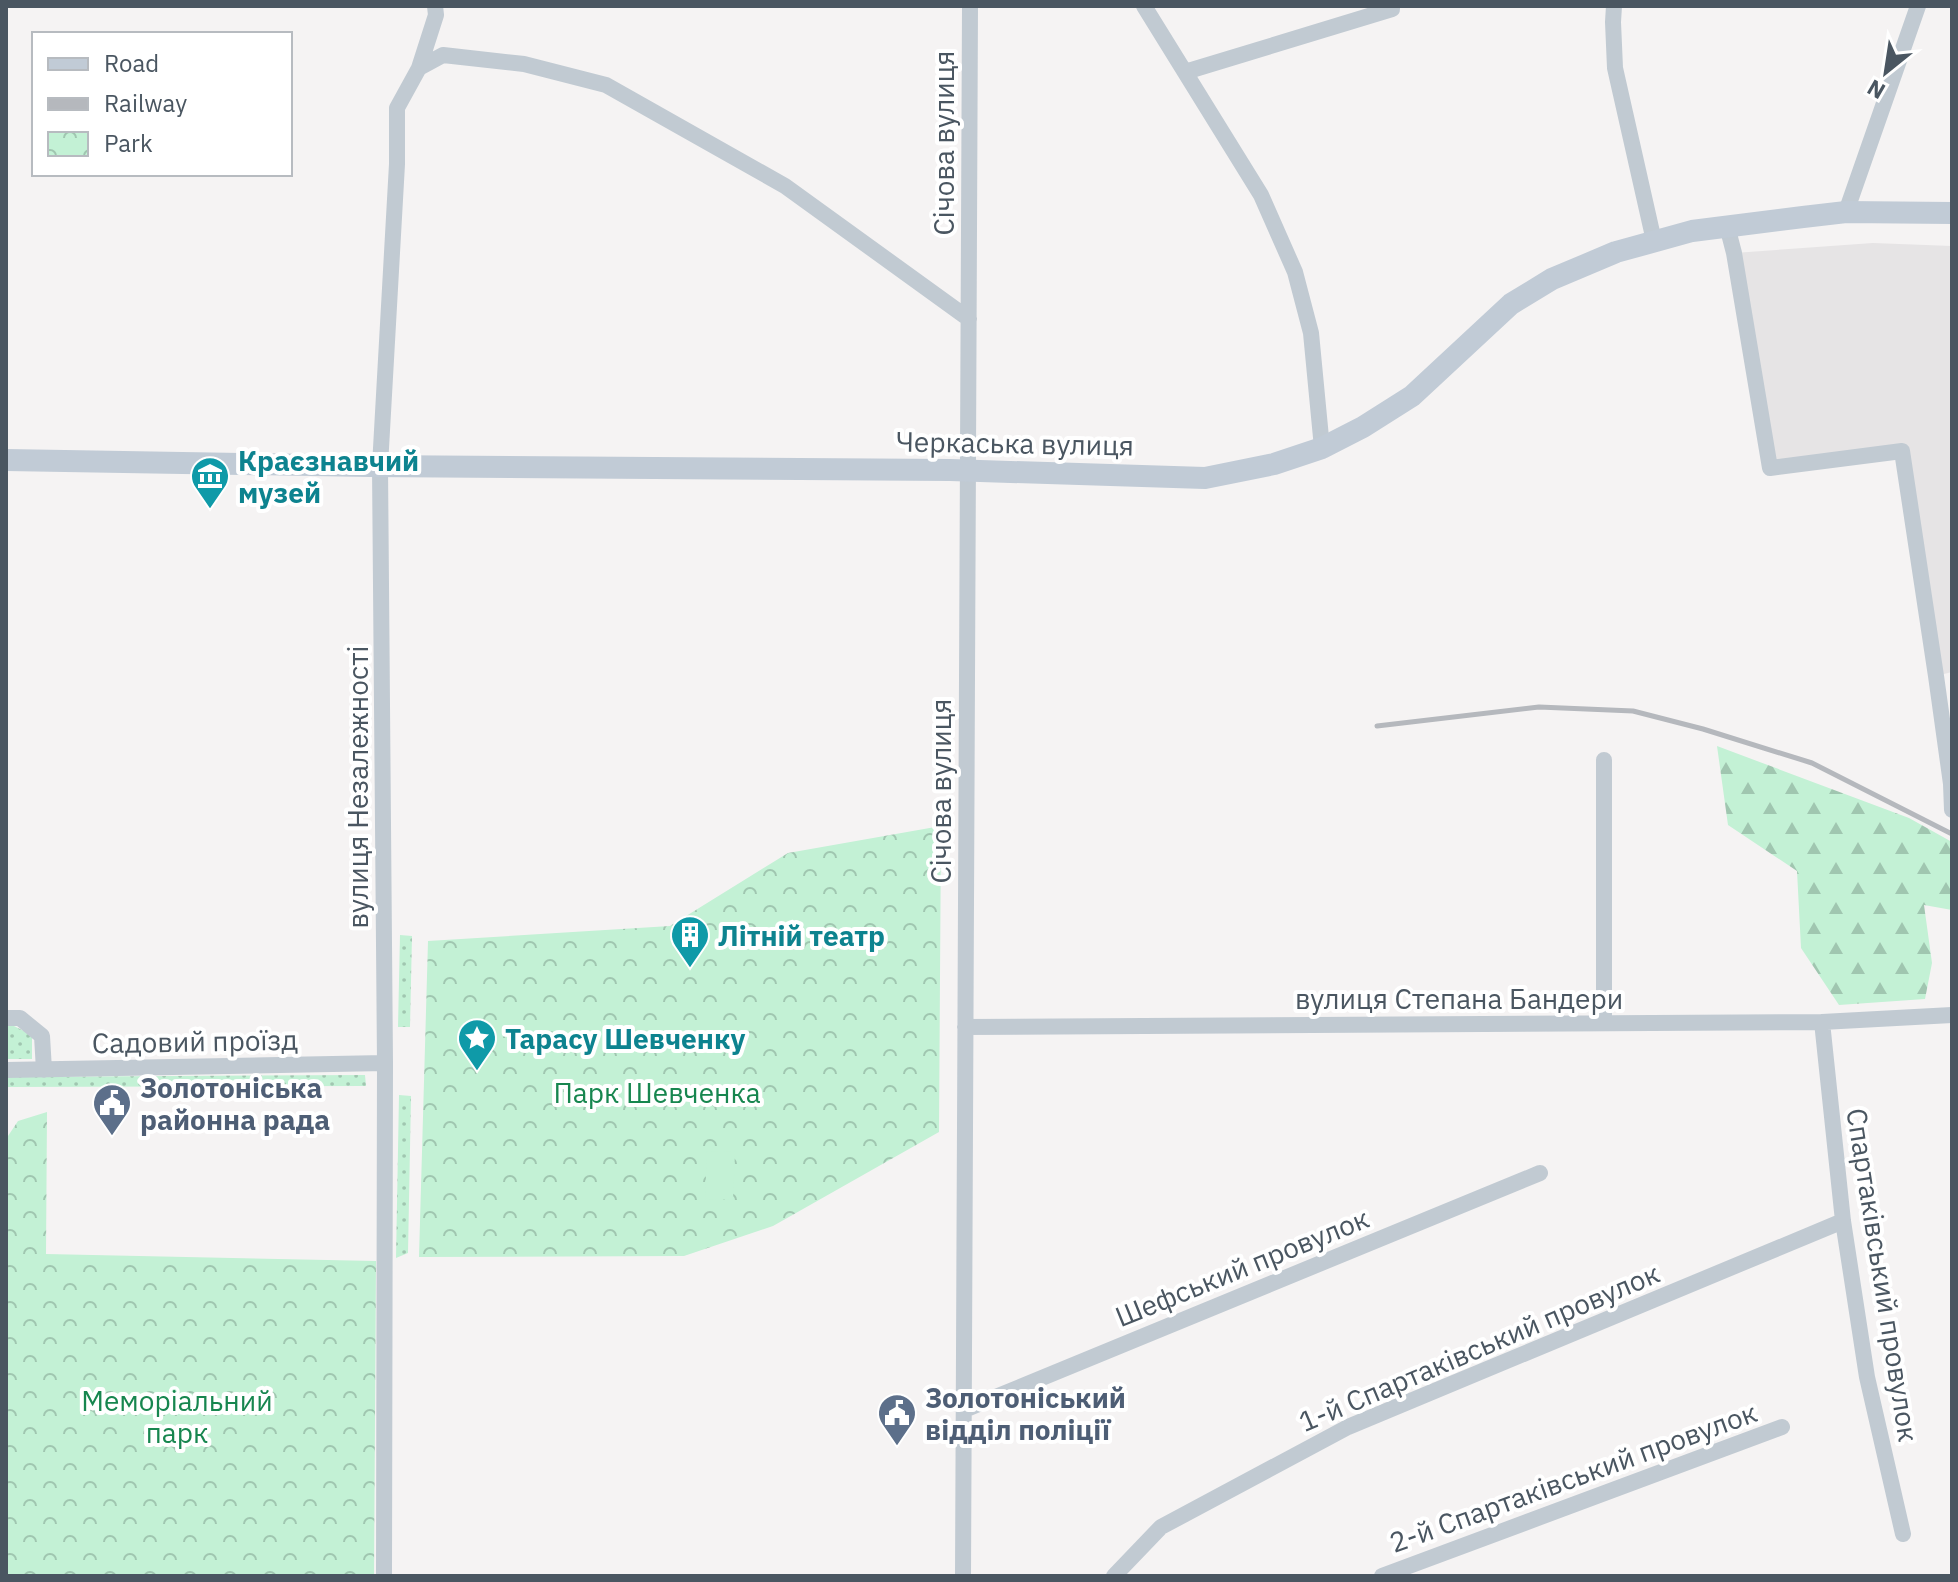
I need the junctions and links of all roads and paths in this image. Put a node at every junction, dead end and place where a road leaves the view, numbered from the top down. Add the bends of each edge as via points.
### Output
1 (435, 6) edge
2 (970, 6) edge
3 (1144, 6) edge
4 (1392, 6) edge
5 (1614, 6) edge
6 (1918, 6) edge
7 (419, 68) junction
8 (1185, 72) junction
9 (1846, 212) junction
10 (1952, 213) edge
11 (1727, 226) junction
12 (1654, 241) junction
13 (969, 319) junction
14 (1322, 448) junction
15 (6, 460) edge
16 (380, 466) junction
17 (968, 471) junction
18 (1944, 674) edge
19 (1604, 760) dead end
20 (1952, 810) edge
21 (1952, 1015) edge
22 (6, 1018) edge
23 (1822, 1022) junction
24 (1604, 1023) junction
25 (965, 1027) junction
26 (385, 1063) junction
27 (6, 1070) edge
28 (44, 1070) junction
29 (1540, 1173) dead end
30 (1843, 1221) junction
31 (964, 1410) junction
32 (1782, 1427) dead end
33 (1903, 1534) dead end
34 (384, 1576) edge
35 (963, 1576) edge
36 (1114, 1576) edge
37 (1382, 1576) edge

1 - 7 street, вулиця Незалежності
2 - 13 street, Січова вулиця
3 - 8 street
4 - 8 street
5 - 12 street via 1615,68
6 - 9 street
7 - 13 street via 443,55 524,64 606,85 785,186
7 - 16 street, вулиця Незалежності via 397,108
8 - 14 street via 1261,195 1295,272 1311,333
9 - 10 street, Черкаська вулиця
9 - 11 street, Черкаська вулиця
11 - 12 street, Черкаська вулиця
11 - 18 street via 1770,468 1902,451
12 - 14 street, Черкаська вулиця via 1552,279 1511,304 1412,396
13 - 17 street, Січова вулиця
14 - 17 street, Черкаська вулиця via 1205,478
15 - 16 street, Черкаська вулиця
16 - 17 street, Черкаська вулиця
16 - 26 street, вулиця Незалежності
17 - 25 street, Січова вулиця
18 - 20 street
19 - 24 street
21 - 23 street, вулиця Степана Бандери
22 - 28 street via 20,1018 42,1036
23 - 24 street, вулиця Степана Бандери
23 - 30 street, Спартаківський провулок
24 - 25 street, вулиця Степана Бандери
25 - 31 street, Січова вулиця
26 - 28 street, Садовий проїзд
26 - 34 street, вулиця Незалежності
27 - 28 street, Садовий проїзд
29 - 31 street, Шефський провулок
30 - 33 street, Спартаківський провулок via 1867,1377
30 - 36 street, 1-й Спартаківський провулок via 1348,1427 1161,1527
31 - 35 street, Січова вулиця
32 - 37 street, 2-й Спартаківський провулок

